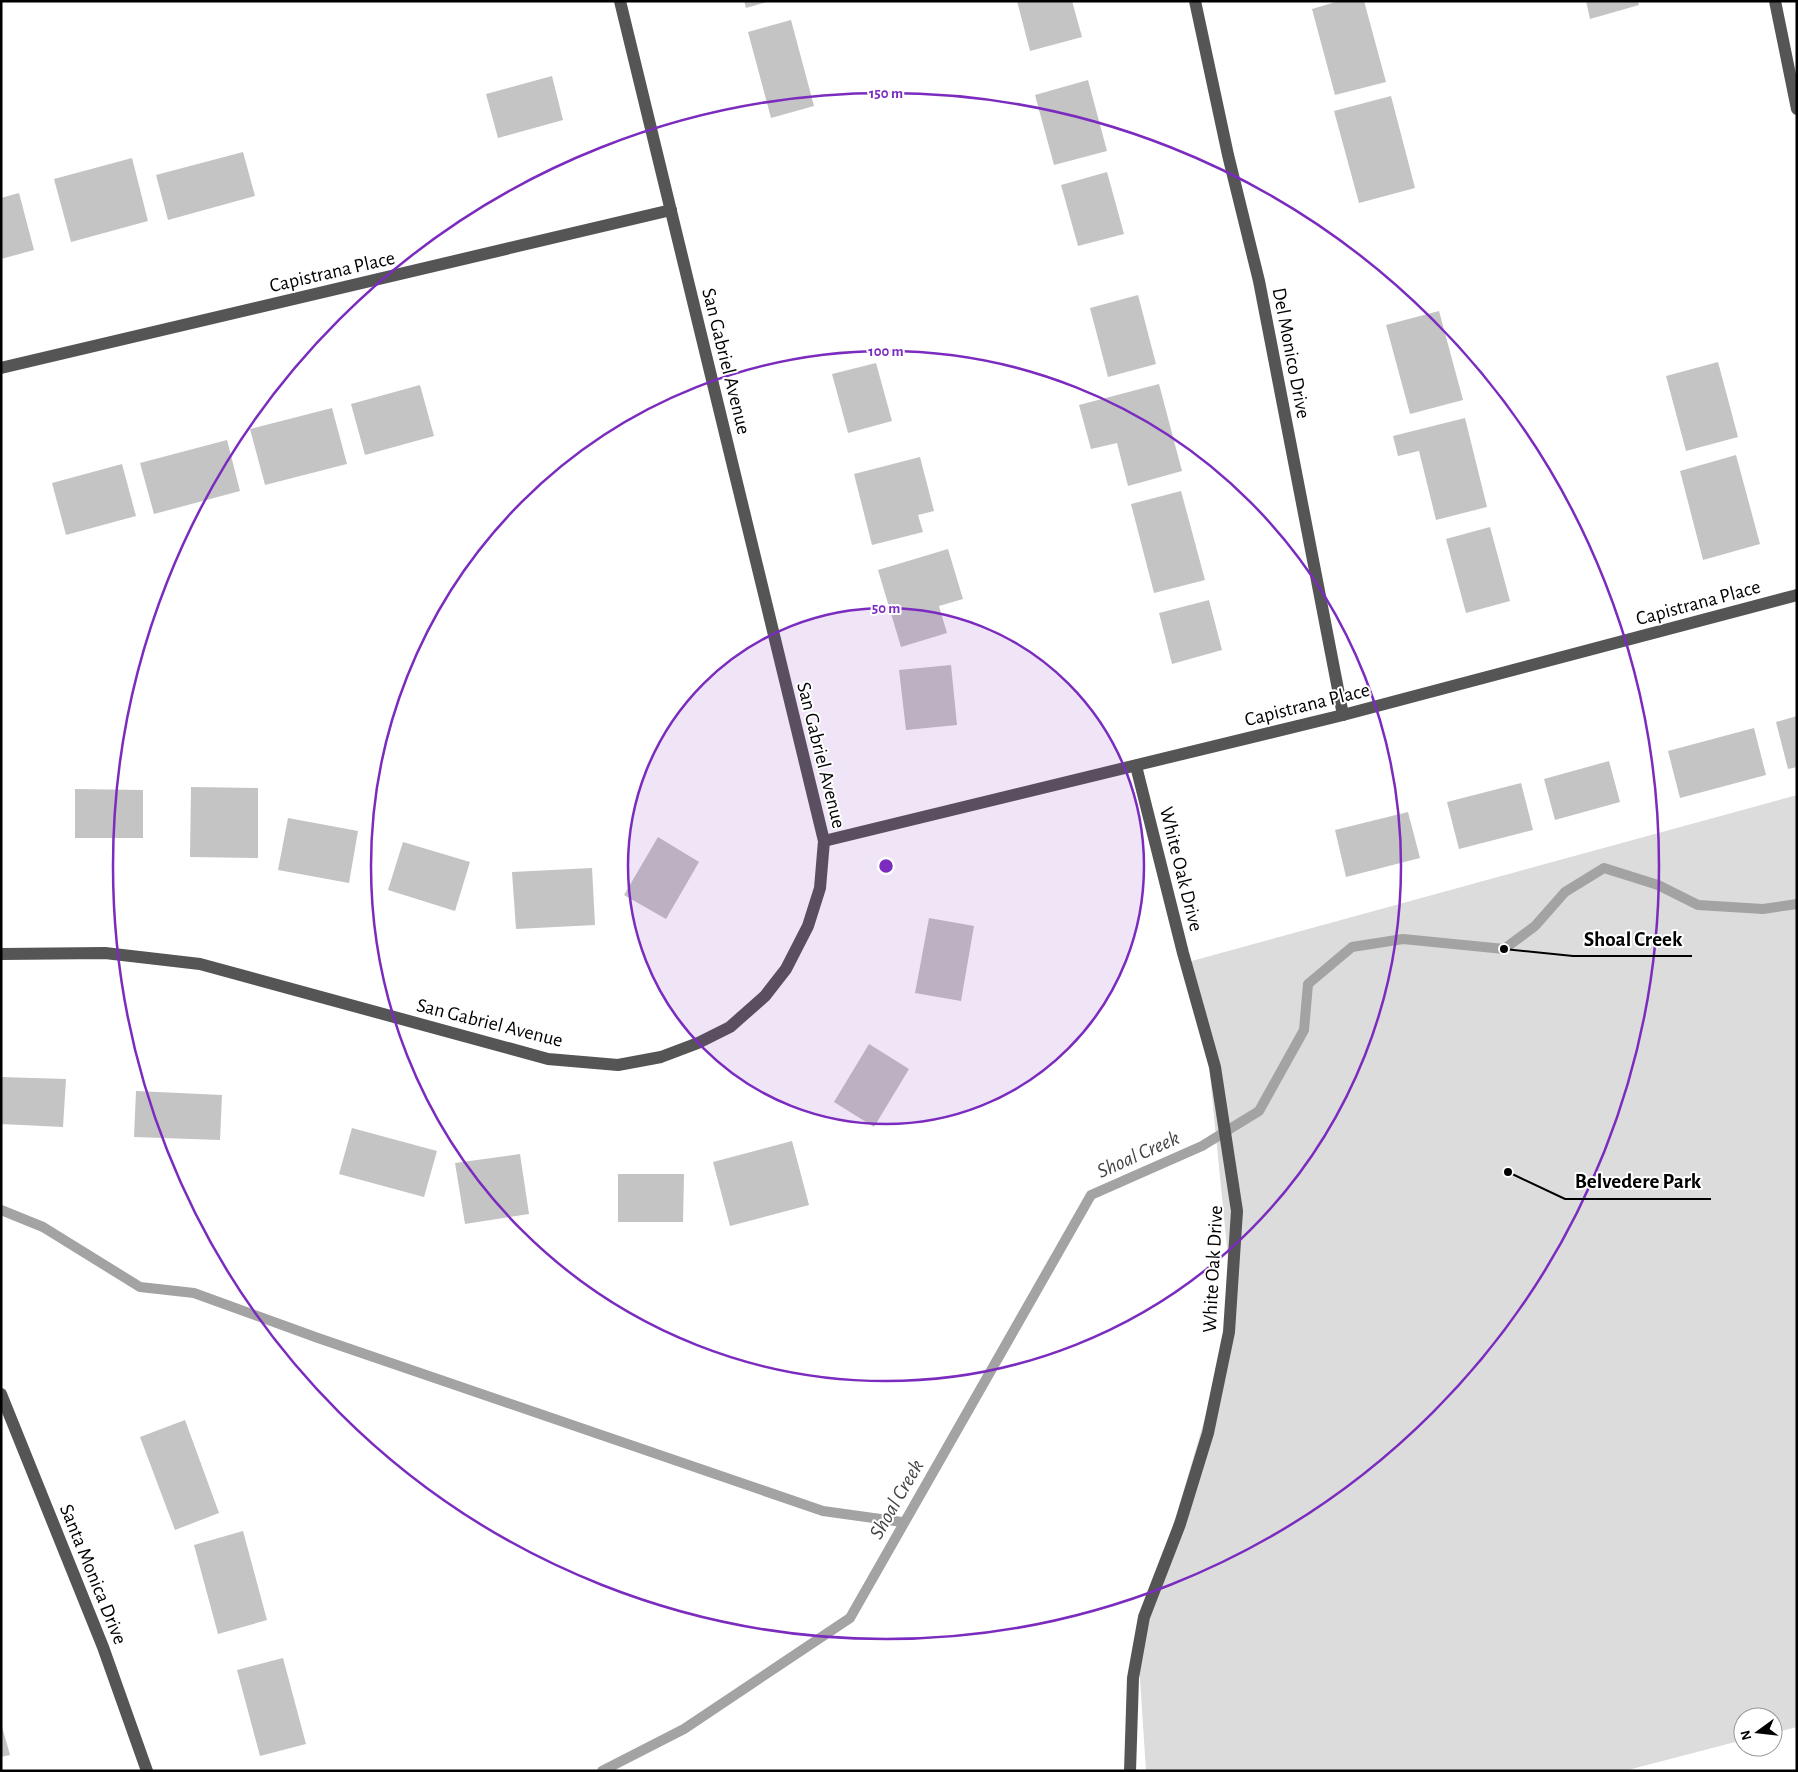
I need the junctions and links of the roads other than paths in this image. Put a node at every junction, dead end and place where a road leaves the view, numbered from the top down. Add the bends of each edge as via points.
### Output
1 (620, 1) edge
2 (1195, 1) edge
3 (1775, 1) edge
4 (1797, 109) edge
5 (671, 210) junction
6 (1, 368) edge
7 (1797, 595) edge
8 (1343, 714) junction
9 (1136, 766) junction
10 (824, 841) junction
11 (1, 954) edge
12 (1, 1394) edge
13 (147, 1771) edge
14 (1130, 1771) edge

1 - 5 street, San Gabriel Avenue
2 - 8 street, Del Monico Drive via 1228,155 1260,281
3 - 4 street
5 - 6 street, Capistrana Place
5 - 10 street, San Gabriel Avenue
7 - 8 street, Capistrana Place
8 - 9 street, Capistrana Place
9 - 10 street, Capistrana Place
9 - 14 street, White Oak Drive via 1215,1068 1236,1210 1229,1332 1208,1433 1180,1524 1144,1617 1133,1678
10 - 11 street, San Gabriel Avenue via 820,888 808,926 786,969 765,996 730,1026 698,1043 660,1057 618,1065 548,1059 200,964 106,953
12 - 13 street, Santa Monica Drive via 100,1638

